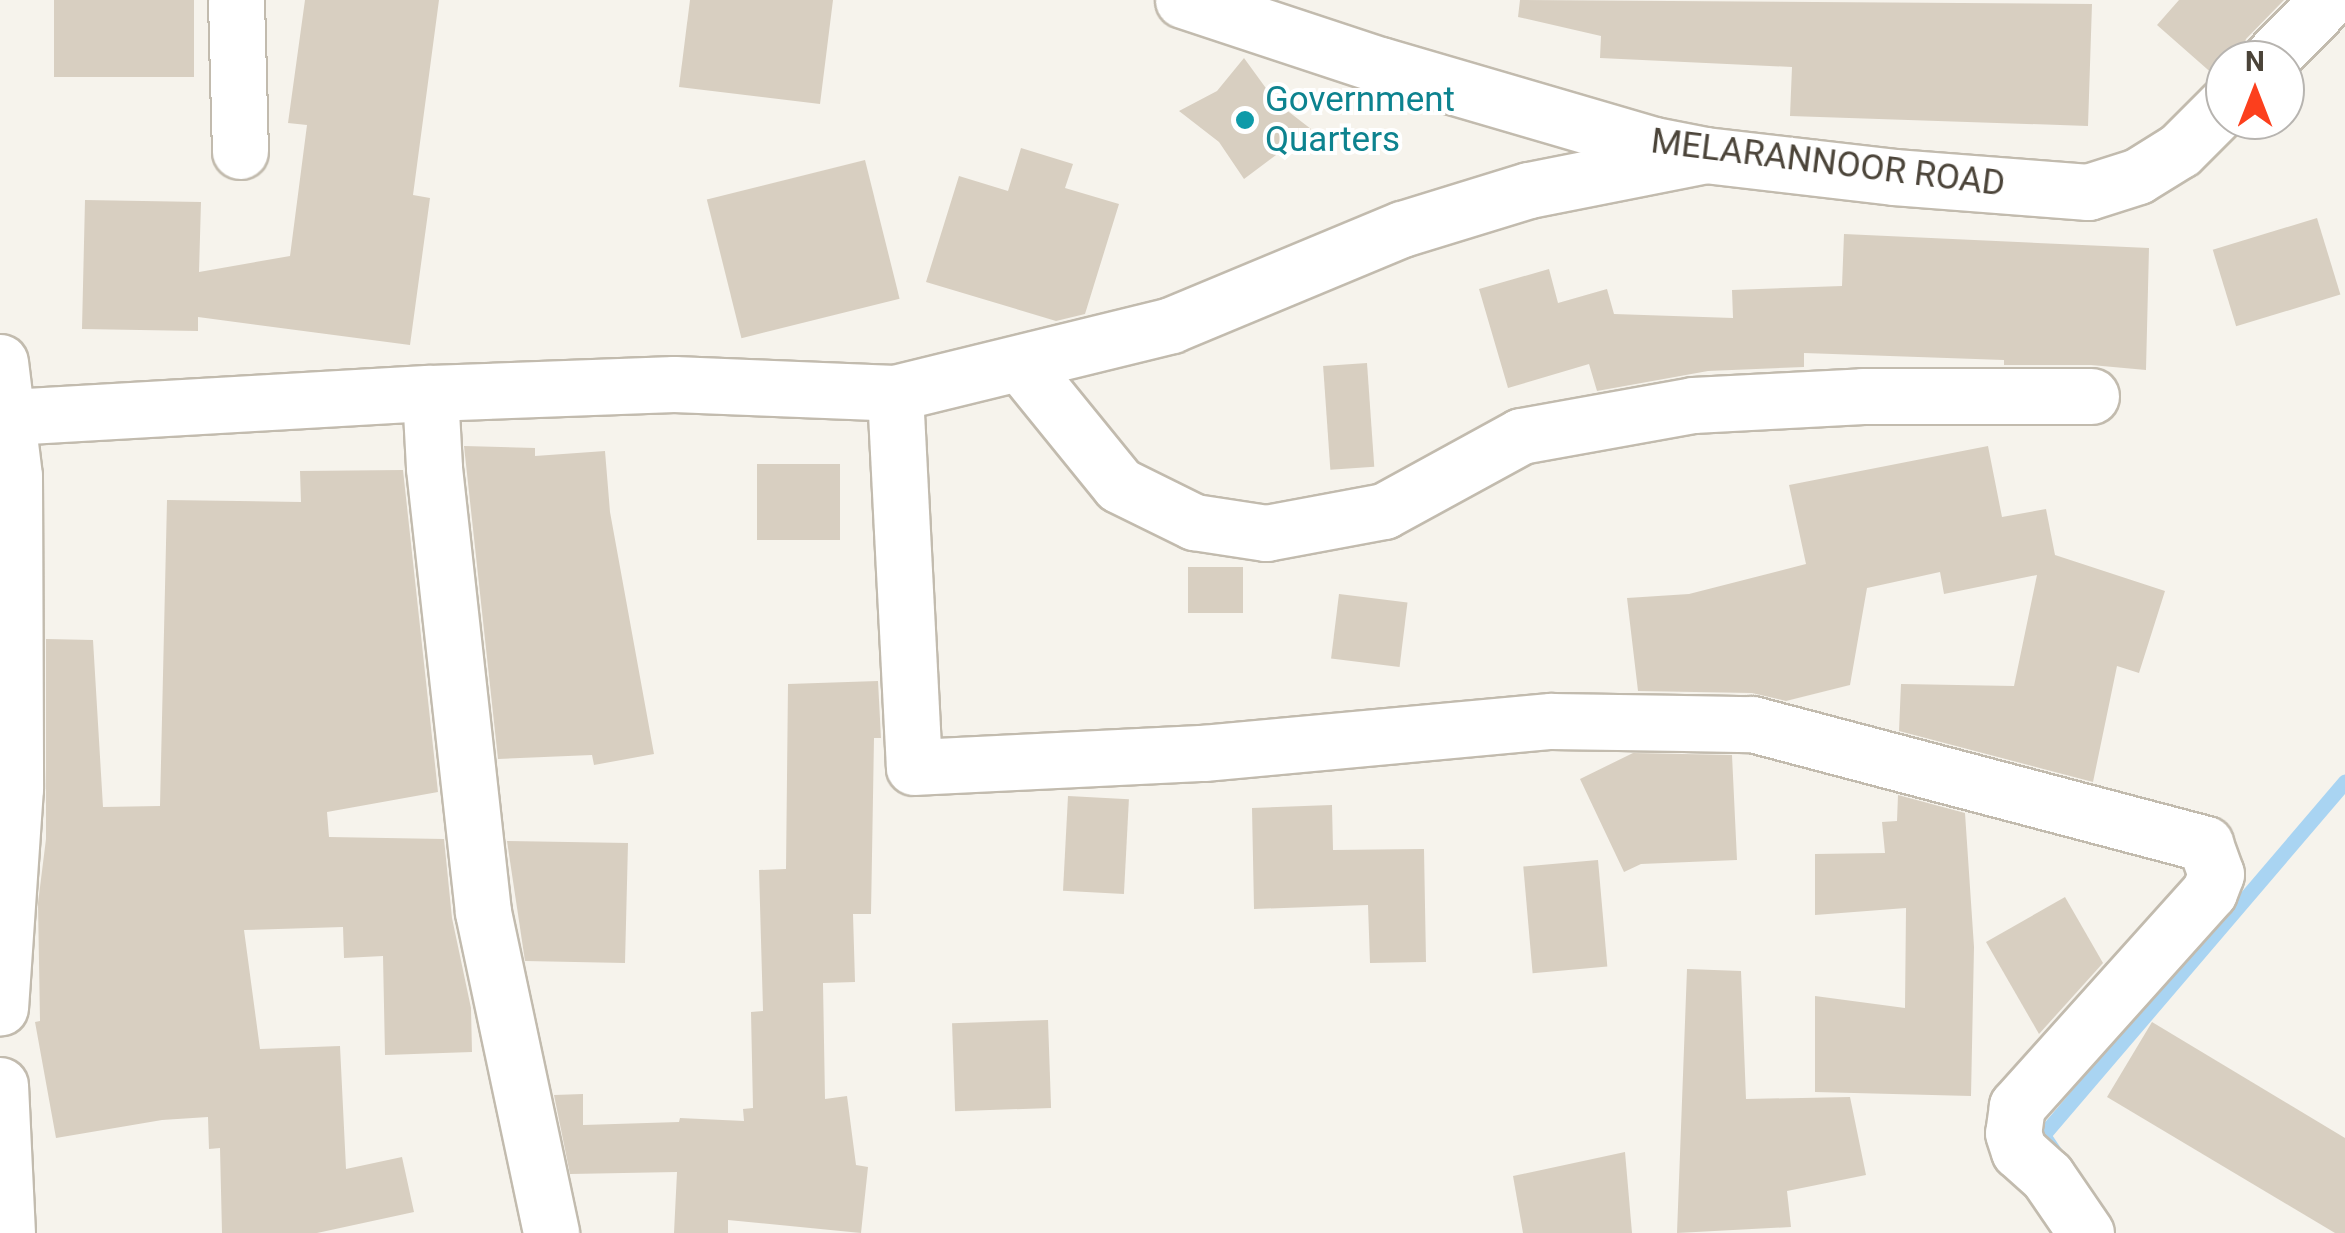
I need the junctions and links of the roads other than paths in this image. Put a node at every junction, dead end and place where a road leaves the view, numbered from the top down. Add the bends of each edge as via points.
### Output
1 (236, 0) edge
2 (1183, 0) edge
3 (2328, 0) edge
4 (2289, 40) edge
5 (2205, 125) edge
6 (240, 151) dead end
7 (1705, 155) junction
8 (0, 362) edge
9 (1020, 364) junction
10 (430, 392) junction
11 (895, 392) junction
12 (2091, 396) dead end
13 (10, 418) junction
14 (7, 476) edge
15 (4, 901) edge
16 (0, 1007) edge
17 (0, 1084) edge
18 (6, 1233) edge
19 (551, 1233) edge
20 (2086, 1233) edge

1 - 6 street
2 - 7 street, MELARANNOOR ROAD via 1380,65
3 - 4 street
5 - 7 street, MELARANNOOR ROAD via 2138,176 2088,192
7 - 9 street via 1528,190 1402,229 1172,325
8 - 13 street
9 - 11 street
9 - 12 street via 1118,485 1194,522 1266,532 1384,511 1520,436 1693,405 1863,396
10 - 11 street via 674,384
10 - 13 street
10 - 19 street via 483,912
11 - 20 street via 914,767 1203,753 1550,721 1752,724 2205,844 2216,874 2209,892 2017,1106 2012,1133 2019,1152 2047,1176
13 - 14 street
14 - 15 street via 15,788
15 - 16 street
17 - 18 street

